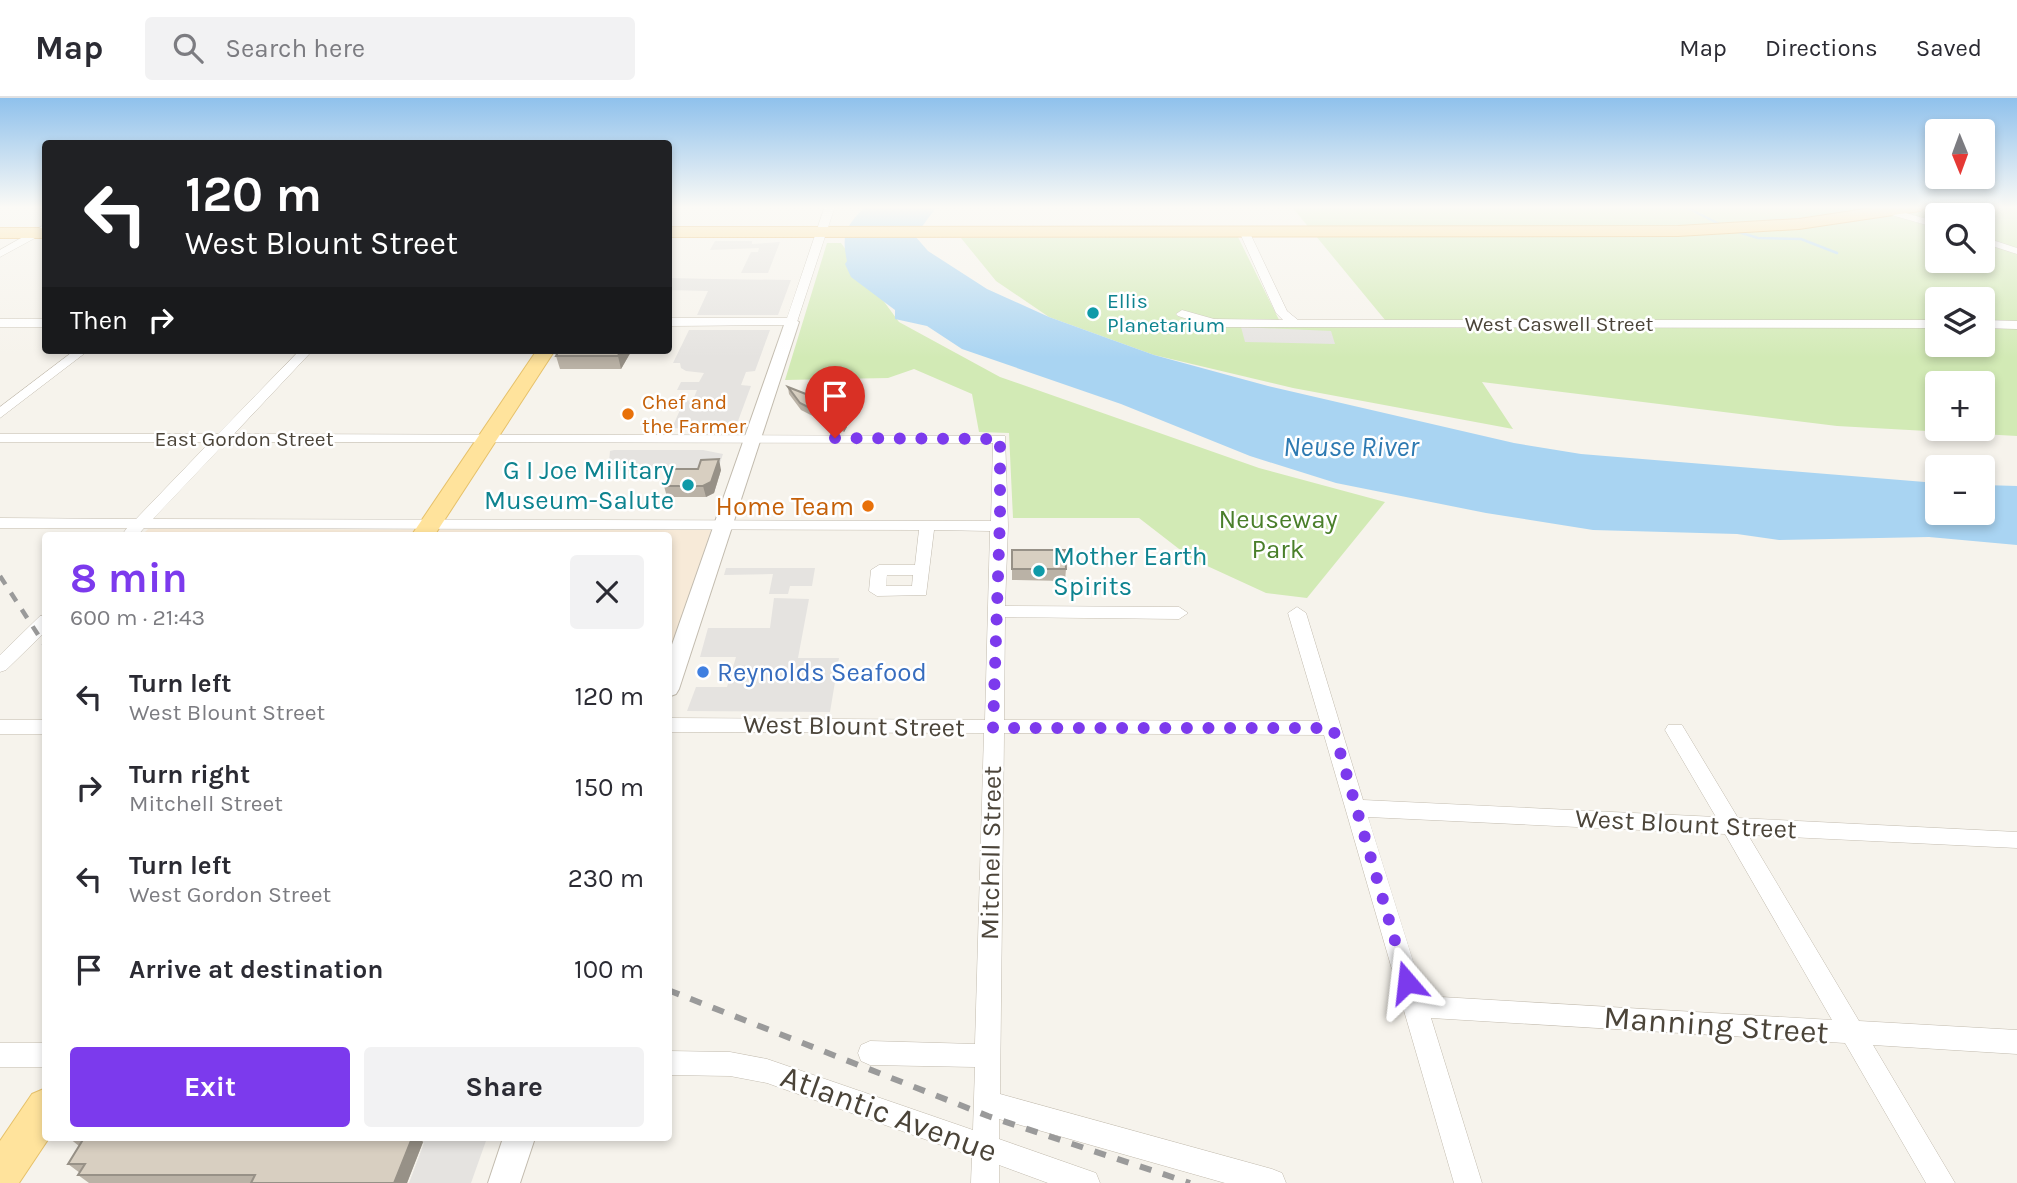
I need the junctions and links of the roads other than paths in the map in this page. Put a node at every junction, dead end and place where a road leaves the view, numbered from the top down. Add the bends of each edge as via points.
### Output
1 (817, 257) edge
2 (1256, 257) edge
3 (1182, 314) dead end
4 (672, 322) edge
5 (792, 322) junction
6 (0, 323) edge
7 (42, 323) edge
8 (1295, 324) junction
9 (1925, 324) edge
10 (1995, 324) edge
11 (2017, 324) edge
12 (78, 354) edge
13 (303, 354) edge
14 (543, 354) edge
15 (0, 414) edge
16 (0, 438) edge
17 (487, 438) junction
18 (752, 438) junction
19 (221, 439) junction
20 (1000, 439) joint
21 (0, 523) edge
22 (140, 523) junction
23 (723, 525) junction
24 (927, 525) junction
25 (1000, 526) junction
26 (426, 530) edge
27 (579, 530) edge
28 (132, 532) edge
29 (922, 570) dead end
30 (998, 611) junction
31 (1179, 613) dead end
32 (1297, 613) dead end
33 (42, 624) edge
34 (0, 666) edge
35 (672, 677) edge
36 (672, 725) edge
37 (0, 727) edge
38 (42, 727) edge
39 (993, 728) junction
40 (1333, 728) junction
41 (1675, 730) dead end
42 (1355, 808) junction
43 (1730, 826) junction
44 (2017, 840) edge
45 (1415, 1006) junction
46 (1854, 1034) junction
47 (2017, 1042) edge
48 (870, 1054) dead end
49 (0, 1055) edge
50 (42, 1055) edge
51 (989, 1056) junction
52 (672, 1063) edge
53 (988, 1103) junction
54 (42, 1113) edge
55 (518, 1141) edge
56 (986, 1149) junction
57 (0, 1176) edge
58 (504, 1183) edge
59 (985, 1183) edge
60 (1086, 1183) edge
61 (1272, 1183) edge
62 (1468, 1183) edge
63 (1941, 1183) edge

1 - 5 street
2 - 8 street via 1282,313
3 - 8 street, West Caswell Street via 1213,323
4 - 5 street
5 - 18 street
6 - 7 street
8 - 9 street, West Caswell Street
10 - 11 street
12 - 15 street
13 - 19 street
14 - 17 main road
16 - 19 street, East Gordon Street
17 - 18 street, East Gordon Street
17 - 19 street, East Gordon Street
17 - 26 main road
18 - 20 street, East Gordon Street
18 - 23 street
19 - 22 street
20 - 25 street, Mitchell Street
21 - 22 street
22 - 26 street
22 - 28 street
23 - 24 street
23 - 27 street
23 - 35 street
24 - 25 street
24 - 29 street
25 - 30 street, Mitchell Street
26 - 27 street
30 - 31 street
30 - 39 street, Mitchell Street
32 - 40 street
33 - 34 street
36 - 39 street, West Blount Street
37 - 38 street
39 - 40 street, West Blount Street
39 - 51 street, Mitchell Street
40 - 42 street
41 - 43 street
42 - 43 street, West Blount Street
42 - 45 street
43 - 44 street, West Blount Street
43 - 46 street
45 - 46 street, Manning Street
45 - 62 street
46 - 47 street, Manning Street
46 - 63 street
48 - 51 street, Atlantic Avenue
49 - 50 street
51 - 53 street, Mitchell Street
52 - 56 street, Atlantic Avenue via 730,1064 767,1071
53 - 56 street, Mitchell Street
53 - 61 street, Atlantic Avenue
54 - 57 main road
55 - 58 street
56 - 59 street, Mitchell Street
56 - 60 street, Atlantic Avenue

